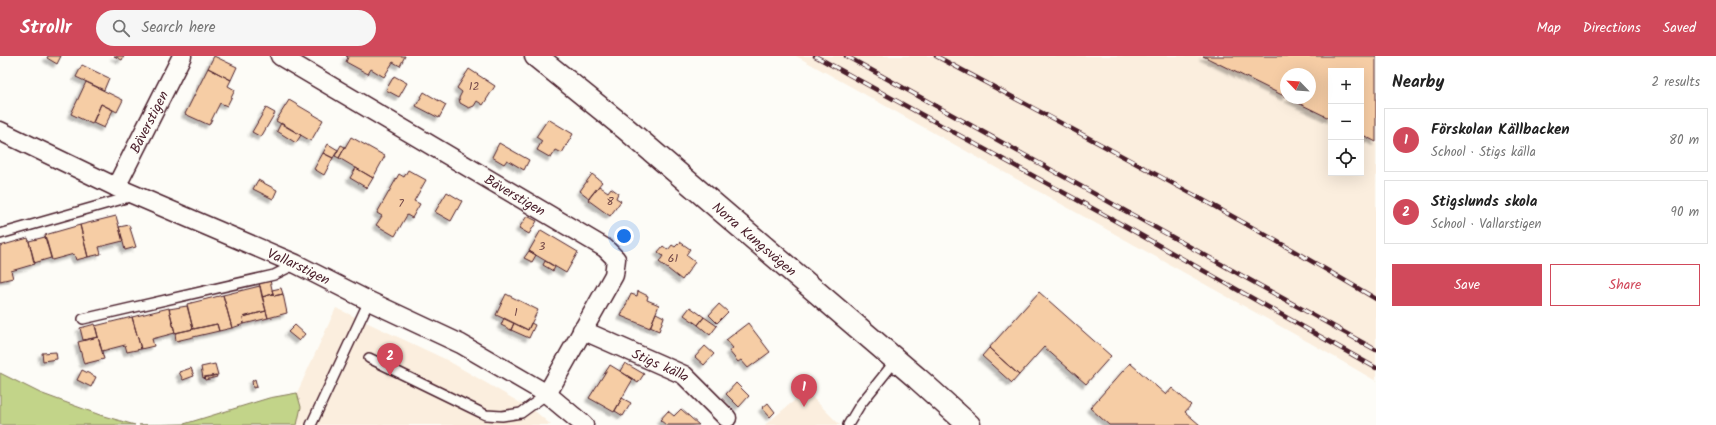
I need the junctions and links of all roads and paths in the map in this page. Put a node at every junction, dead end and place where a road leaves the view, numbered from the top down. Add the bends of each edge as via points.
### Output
1 (182, 56) edge
2 (280, 56) edge
3 (536, 56) edge
4 (0, 131) edge
5 (116, 187) junction
6 (135, 195) junction
7 (0, 234) edge
8 (296, 264) junction
9 (369, 301) junction
10 (83, 319) dead end
11 (582, 330) junction
12 (369, 358) dead end
13 (896, 360) junction
14 (547, 394) junction
15 (727, 418) dead end
16 (310, 425) edge
17 (584, 425) edge
18 (848, 425) edge
19 (969, 425) edge

1 - 5 street, Bäverstigen
2 - 11 street, Bäverstigen via 605,248 616,259 614,274
3 - 13 street, Norra Kungsvägen via 625,128
4 - 5 street, Vallarstigen
5 - 6 street, Vallarstigen
6 - 7 lane
6 - 8 street, Vallarstigen
8 - 9 street, Vallarstigen
8 - 10 lane via 274,274
9 - 14 street, Vallarstigen via 461,344
9 - 16 lane
11 - 14 street, Bäverstigen
11 - 15 street, Stigs källa via 684,375
12 - 14 lane via 486,415 521,413
13 - 18 lane via 860,405
13 - 19 street, Norra Kungsvägen
14 - 17 street, Vallarstigen

